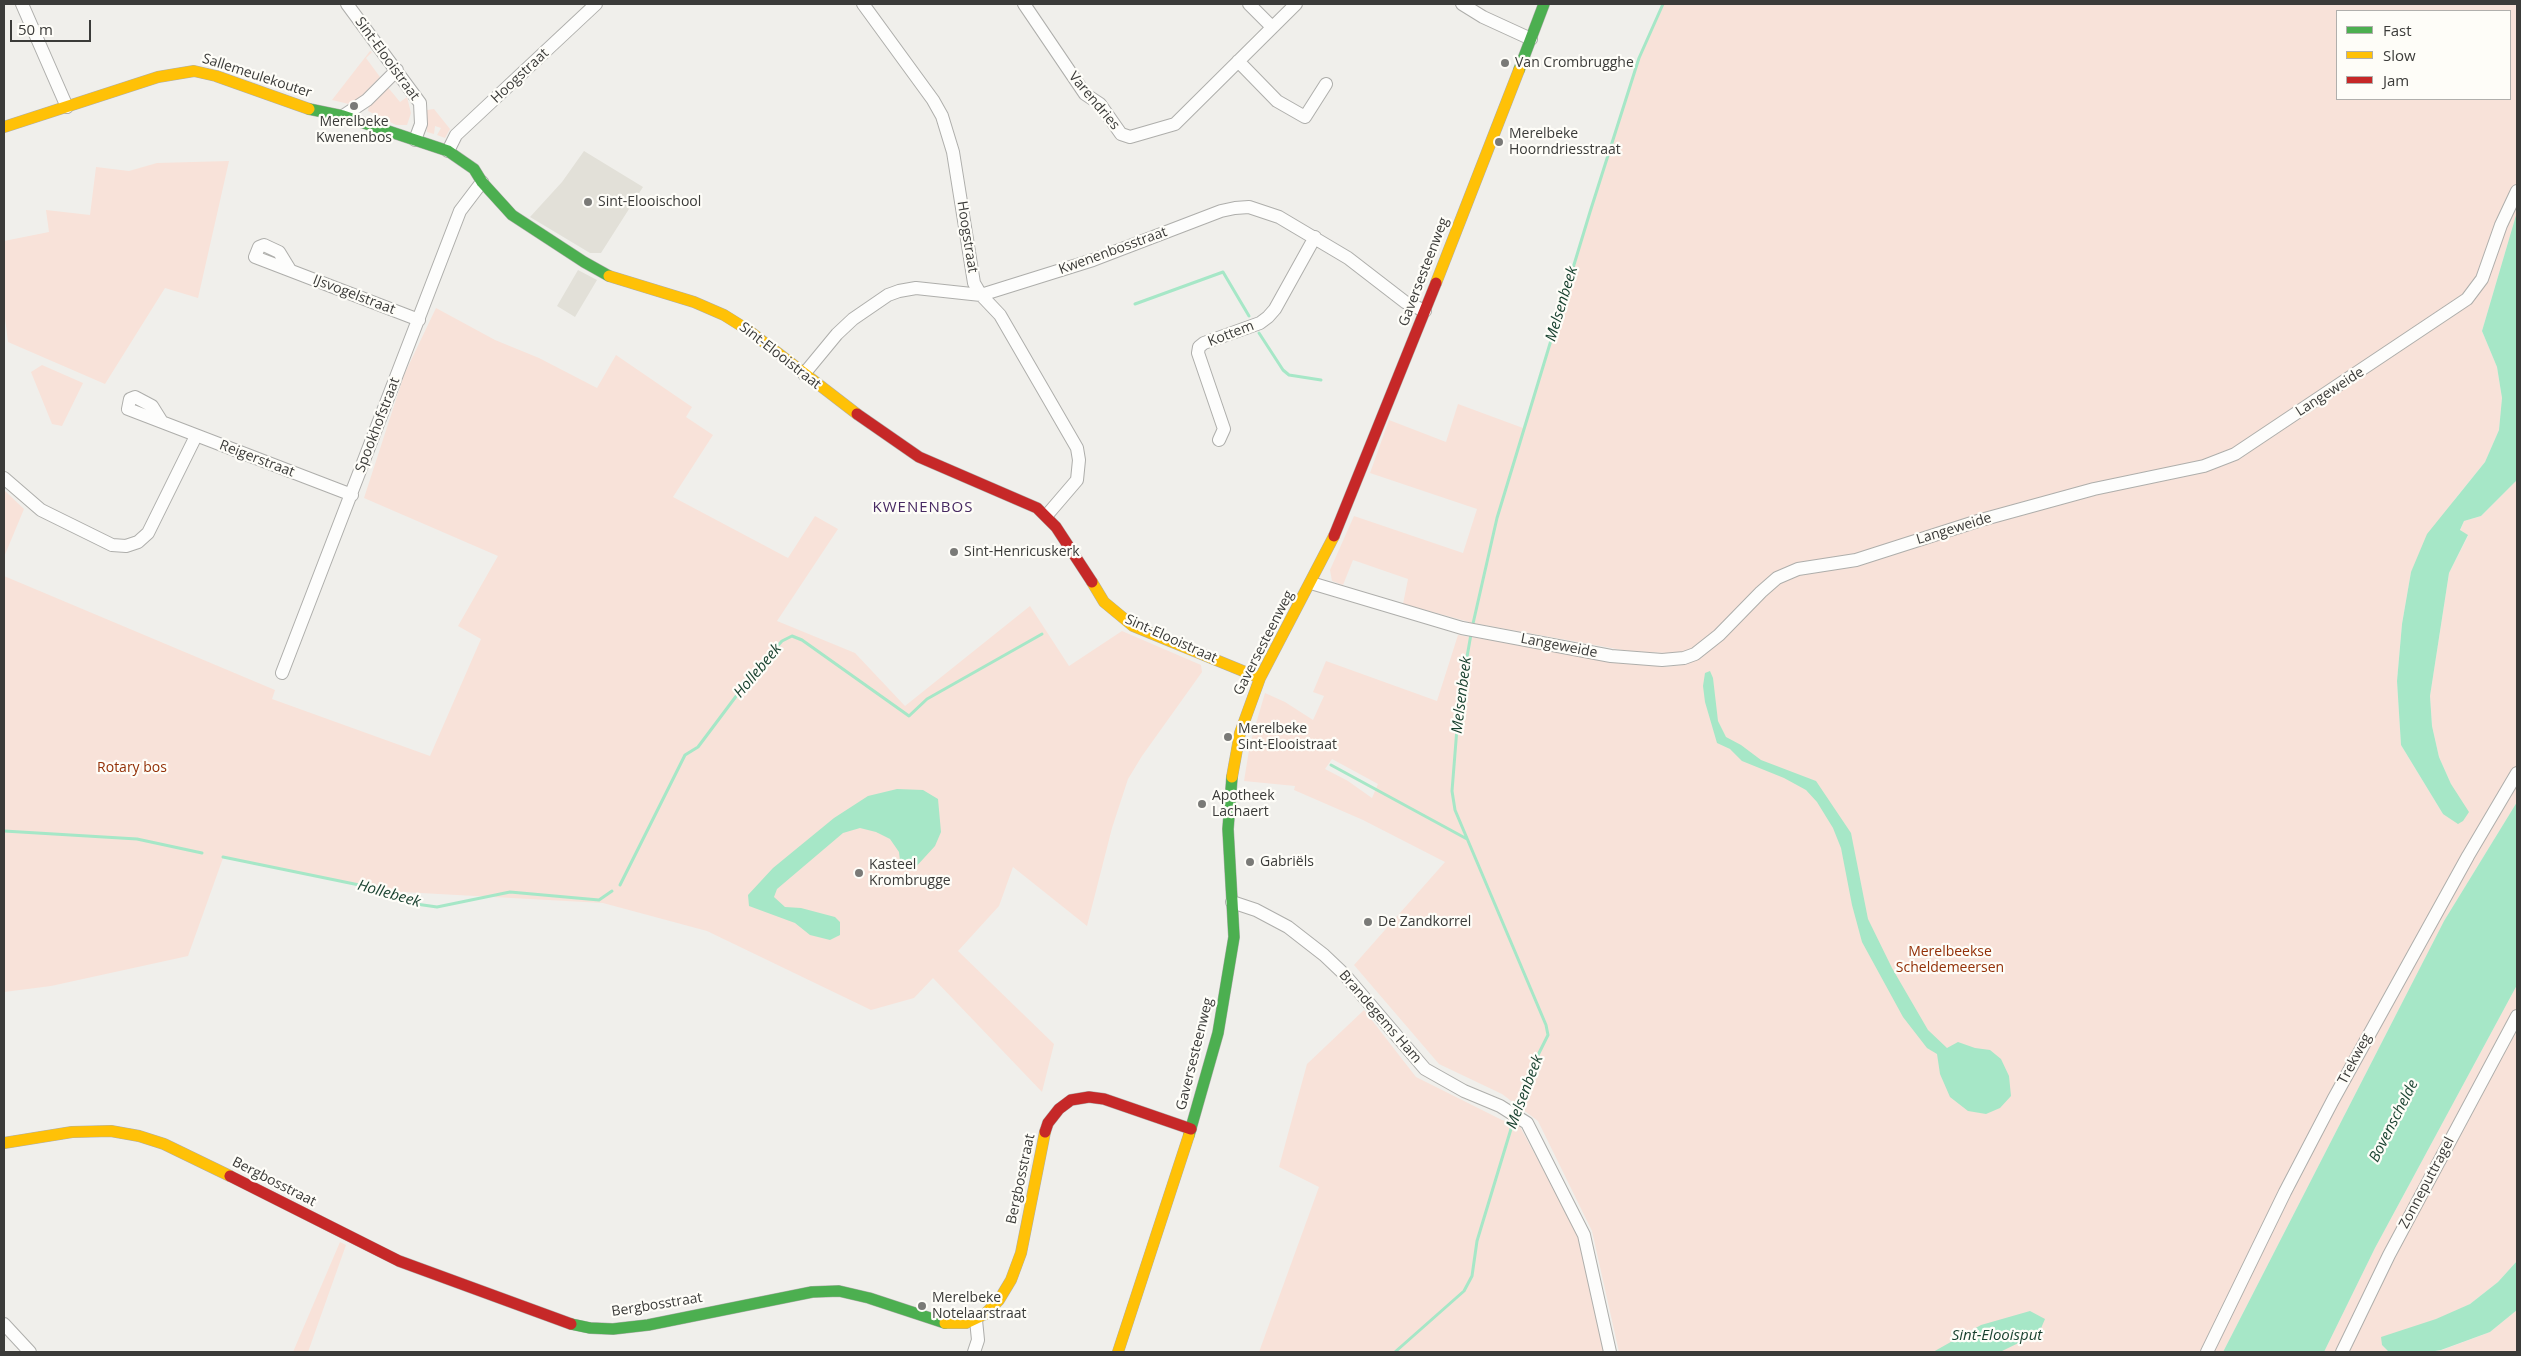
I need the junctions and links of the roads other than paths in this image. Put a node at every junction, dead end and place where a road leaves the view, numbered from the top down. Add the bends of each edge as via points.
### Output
1 (22, 4) edge
2 (347, 4) edge
3 (596, 4) edge
4 (863, 4) edge
5 (1024, 4) edge
6 (1249, 4) edge
7 (1296, 4) edge
8 (1462, 4) edge
9 (1544, 4) edge
10 (1272, 27) junction
11 (1531, 39) junction
12 (1238, 61) junction
13 (397, 70) junction
14 (1326, 84) dead end
15 (67, 107) junction
16 (343, 116) junction
17 (4, 127) edge
18 (415, 140) junction
19 (448, 151) junction
20 (482, 182) junction
21 (2517, 191) edge
22 (1315, 237) junction
23 (290, 270) dead end
24 (981, 295) junction
25 (1425, 311) junction
26 (419, 320) junction
27 (804, 374) junction
28 (162, 422) dead end
29 (196, 436) junction
30 (1219, 440) dead end
31 (4, 478) edge
32 (352, 495) junction
33 (1047, 515) junction
34 (1311, 583) junction
35 (282, 674) dead end
36 (1260, 678) junction
37 (2517, 774) edge
38 (1232, 902) junction
39 (2517, 1016) edge
40 (1191, 1129) junction
41 (4, 1143) edge
42 (976, 1320) junction
43 (4, 1324) edge
44 (30, 1352) edge
45 (974, 1352) edge
46 (1118, 1352) edge
47 (1610, 1352) edge
48 (2207, 1352) edge
49 (2342, 1352) edge

1 - 15 street
2 - 13 street, Sint-Elooistraat
3 - 19 street, Hoogstraat via 456,135
4 - 24 street, Hoogstraat via 934,100 949,133 974,283
5 - 12 street, Varendries via 1085,94 1100,104 1121,134 1130,137 1175,124
6 - 10 street
7 - 10 street, Varendries
8 - 11 street
9 - 11 street, Gaversesteenweg
10 - 12 street, Varendries
11 - 25 street, Gaversesteenweg
12 - 14 street via 1277,101 1305,117
13 - 16 street via 367,100
13 - 18 street, Sint-Elooistraat via 420,103 421,124
15 - 16 street, Sallemeulekouter via 158,77 194,71 319,112
15 - 17 street, Sallemeulekouter
16 - 18 street, Sallemeulekouter
18 - 19 street, Sint-Elooistraat
19 - 20 street, Sint-Elooistraat via 474,169
20 - 26 street, Spookhofstraat via 460,211
20 - 27 street, Sint-Elooistraat via 512,215 584,262 612,277 694,302 724,315
21 - 34 street, Langeweide via 2500,224 2482,279 2467,299 2235,454 2204,466 2094,489 1981,520 1856,560 1798,569 1777,578 1706,646 1684,658 1662,660 1610,656 1465,628
22 - 24 street, Kwenenbosstraat via 1266,211 1235,208 1093,260
22 - 25 street, Kwenenbosstraat via 1405,302
22 - 30 street, Kottem via 1268,317 1199,347 1198,353 1224,429
23 - 26 street, IJsvogelstraat
24 - 27 street, Kwenenbosstraat via 916,288 888,295 837,334
24 - 33 street, Hoogstraat via 1000,315 1077,448 1077,480
25 - 34 street, Gaversesteenweg via 1343,516
26 - 32 street, Spookhofstraat
27 - 33 street, Sint-Elooistraat via 919,457 949,472 1024,500
28 - 29 street, Reigerstraat
29 - 31 street via 148,533 138,542 126,546 112,545 41,510
29 - 32 street, Reigerstraat
32 - 35 street, Spookhofstraat
33 - 36 street, Sint-Elooistraat via 1112,611 1133,626
34 - 36 street, Gaversesteenweg
36 - 38 street, Gaversesteenweg via 1240,733 1233,768 1228,829
37 - 48 street, Trekweg via 2333,1100
38 - 40 street, Gaversesteenweg via 1234,937 1228,976 1210,1064
38 - 47 street, Brandegems Ham via 1256,910 1283,925 1324,955 1344,974 1424,1069 1521,1118 1531,1130 1584,1235
39 - 49 street, Zonneputtragel via 2389,1255
40 - 42 street, Bergbosstraat via 1104,1099 1071,1100 1059,1109 1048,1123 1021,1253 1011,1280 1000,1300
40 - 46 street, Gaversesteenweg
41 - 42 street, Bergbosstraat via 72,1132 111,1131 139,1136 210,1165 384,1254 560,1321 590,1328 648,1325 804,1294 839,1291 945,1323
42 - 45 street via 978,1340
43 - 44 street

